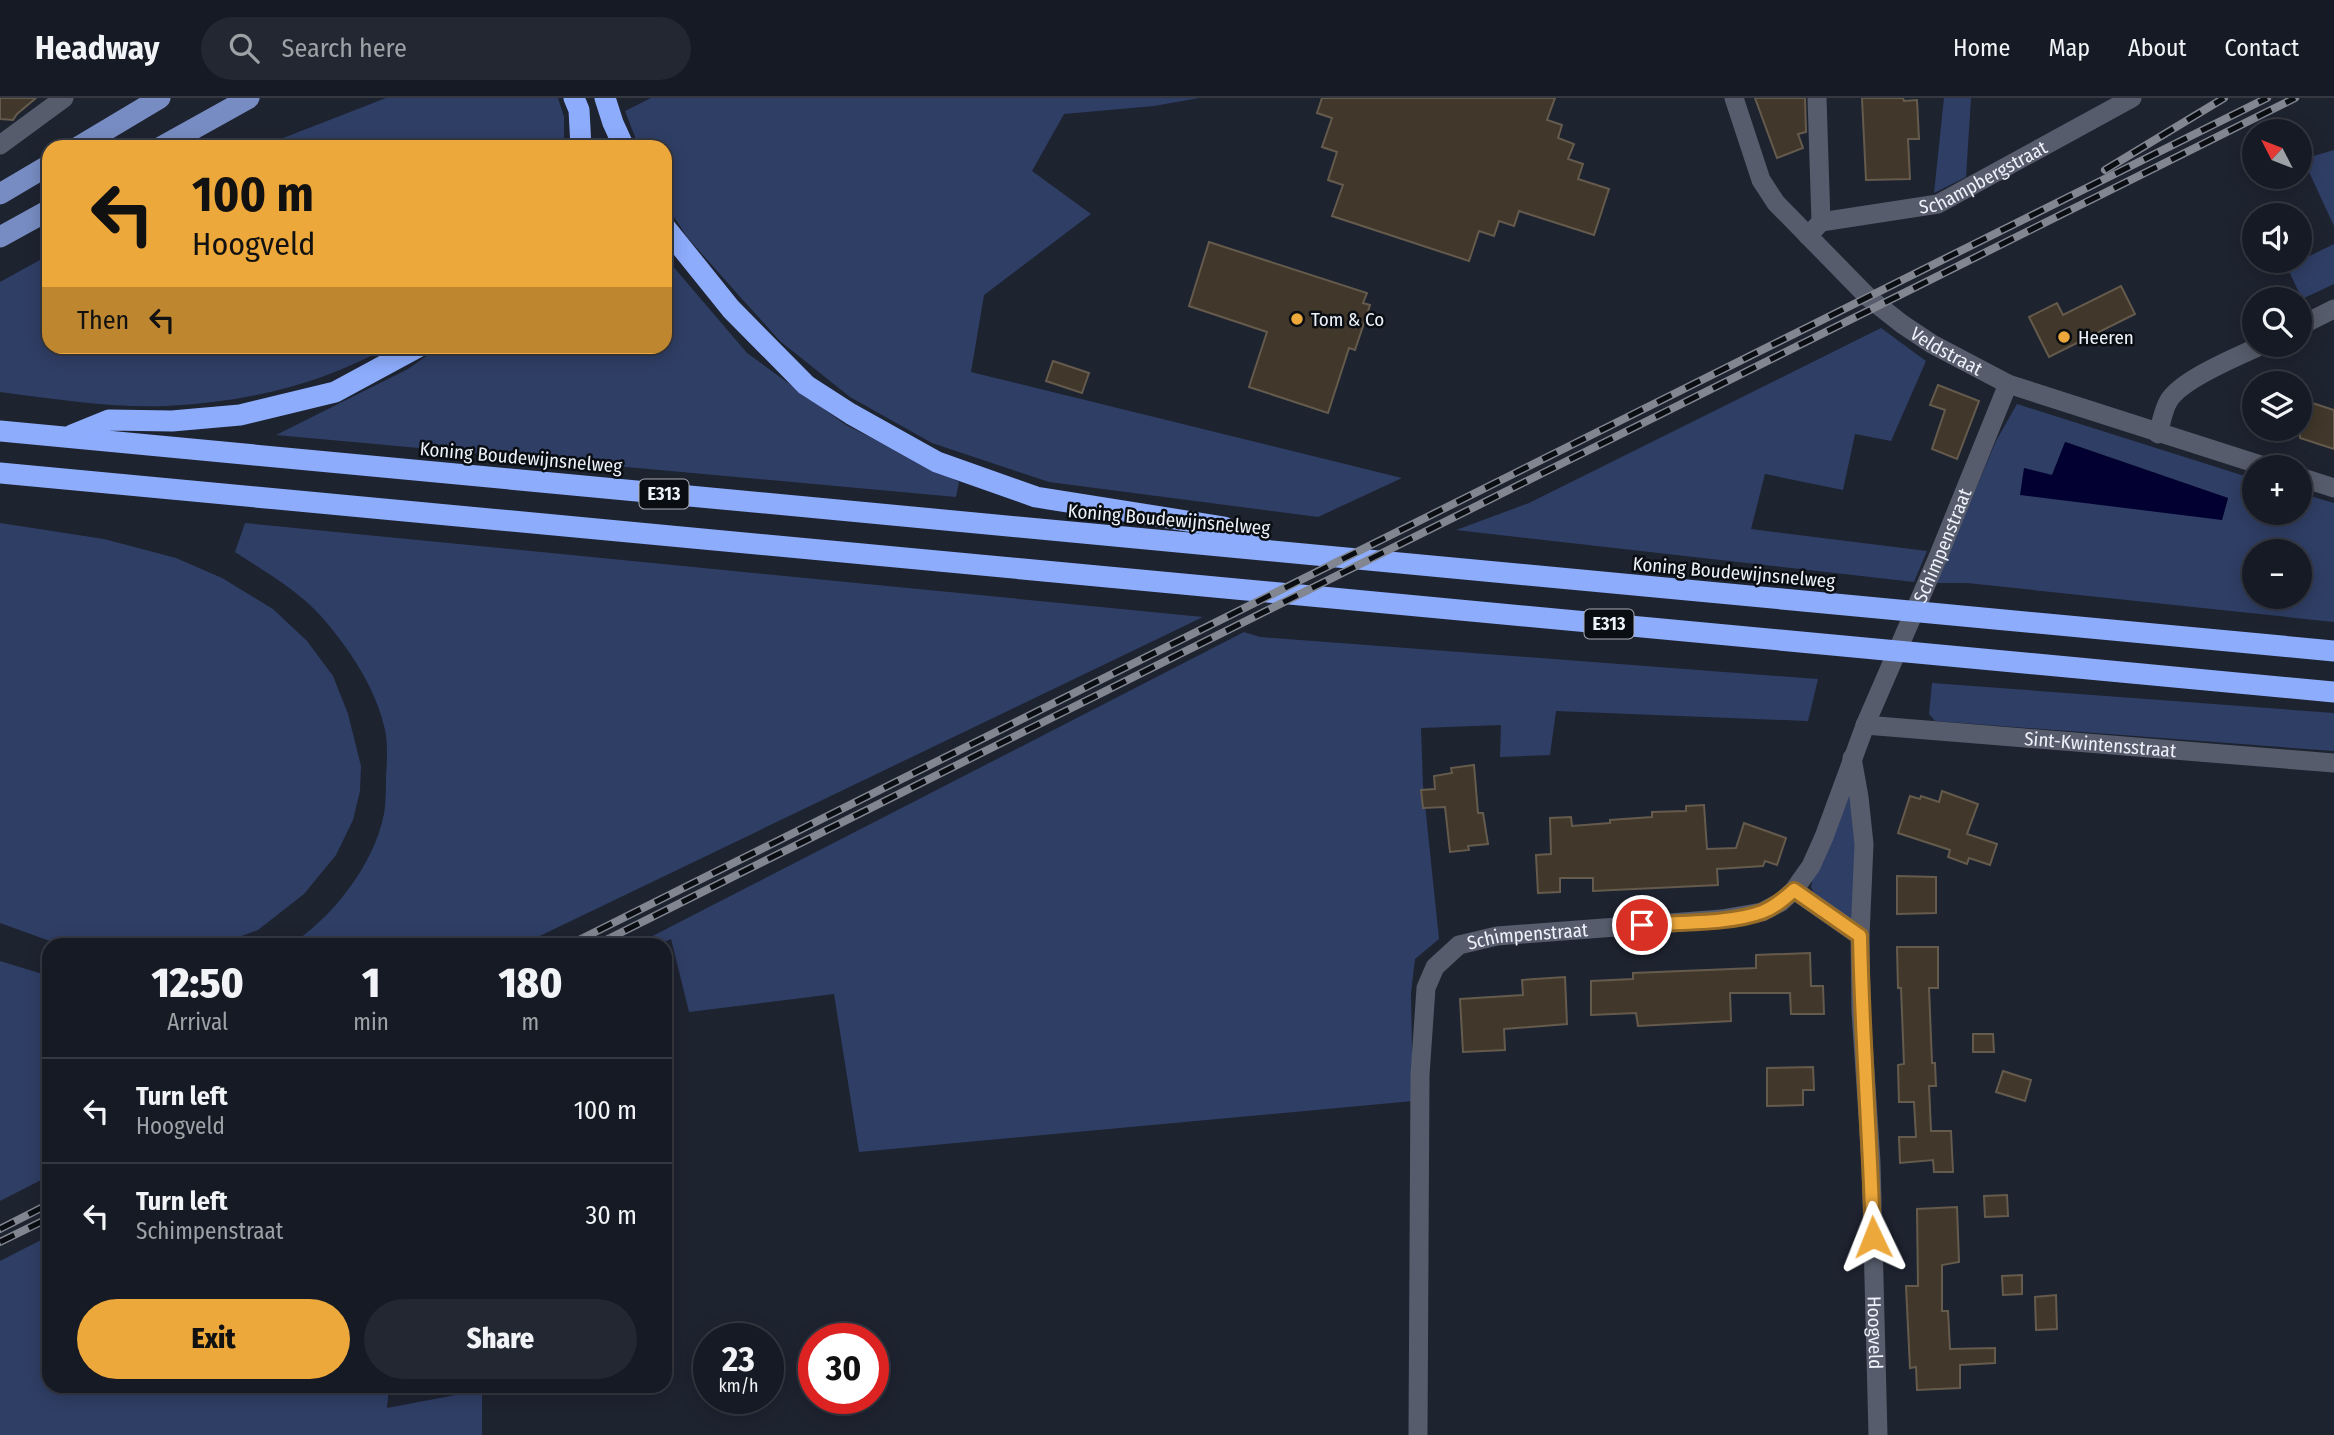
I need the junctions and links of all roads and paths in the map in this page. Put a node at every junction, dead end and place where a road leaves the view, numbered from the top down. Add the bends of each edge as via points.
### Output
1 (64, 98) edge
2 (160, 98) edge
3 (249, 98) edge
4 (574, 98) edge
5 (605, 98) edge
6 (1734, 98) edge
7 (1817, 98) edge
8 (2132, 98) edge
9 (90, 140) edge
10 (174, 140) edge
11 (581, 140) edge
12 (620, 140) edge
13 (0, 145) edge
14 (42, 169) edge
15 (0, 194) edge
16 (42, 214) edge
17 (1815, 229) junction
18 (672, 236) edge
19 (0, 237) edge
20 (2334, 309) edge
21 (2312, 320) edge
22 (405, 354) edge
23 (2242, 355) edge
24 (2008, 384) junction
25 (0, 431) edge
26 (2158, 434) junction
27 (67, 437) junction
28 (2242, 459) edge
29 (0, 473) edge
30 (2312, 481) edge
31 (2334, 488) edge
32 (1261, 550) junction
33 (2334, 651) edge
34 (2334, 692) edge
35 (1866, 725) junction
36 (1852, 758) junction
37 (2334, 762) edge
38 (1794, 890) junction
39 (1860, 936) junction
40 (1418, 1435) edge
41 (1878, 1435) edge

1 - 13 street
2 - 9 main road
3 - 10 main road
4 - 11 highway
5 - 12 highway
6 - 17 street, Veldstraat via 1761,180 1776,203
7 - 17 street
8 - 17 street, Schampbergstraat via 1938,204
14 - 15 main road
16 - 19 main road
17 - 24 street, Veldstraat via 1869,298 1890,315 1932,344
18 - 32 highway via 731,309 806,385 937,462 1036,497 1224,527
20 - 21 street
22 - 27 highway via 335,392 240,415 109,420
23 - 26 street via 2175,392
24 - 26 street, Veldstraat
24 - 35 street, Schimpenstraat
25 - 27 highway, Koning Boudewijnsnelweg / E313
26 - 28 street, Veldstraat
27 - 32 highway, Koning Boudewijnsnelweg / E313
29 - 34 highway, E313
30 - 31 street
32 - 33 highway, Koning Boudewijnsnelweg / E313
35 - 36 street, Schimpenstraat
35 - 37 street, Sint-Kwintensstraat
36 - 38 street, Schimpenstraat via 1824,837
36 - 39 street, Hoogveld via 1864,844
38 - 39 street
38 - 40 street, Schimpenstraat via 1762,912 1722,919 1497,936 1459,945 1435,967 1426,988 1420,1075
39 - 41 street, Hoogveld

